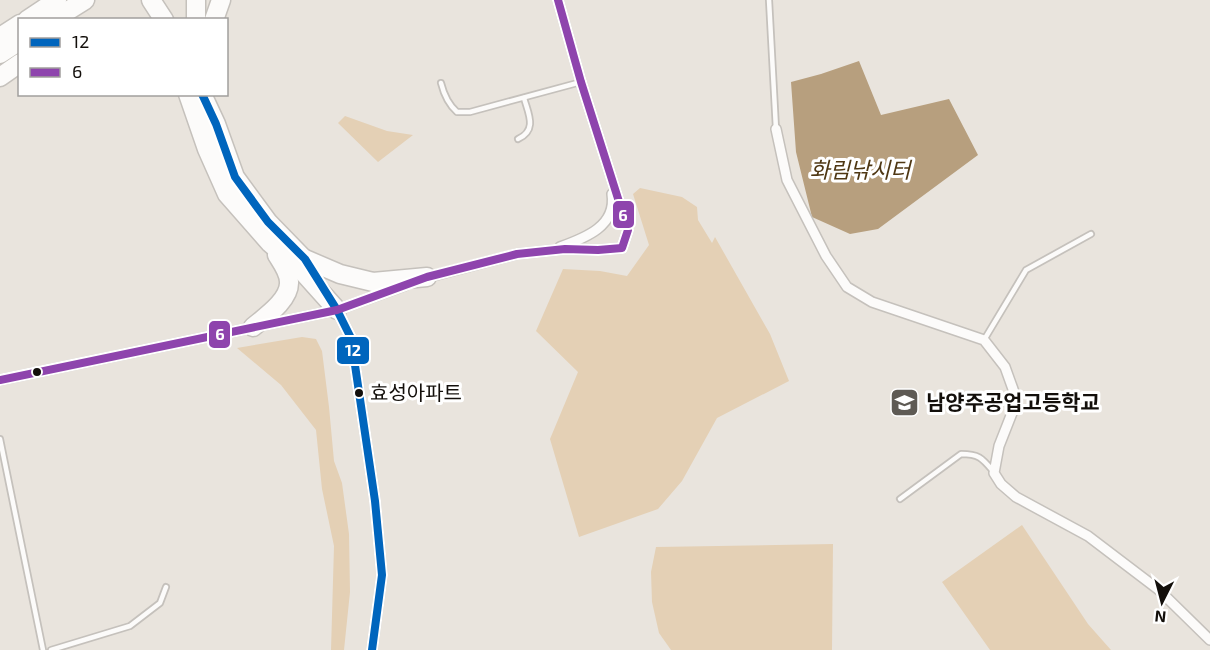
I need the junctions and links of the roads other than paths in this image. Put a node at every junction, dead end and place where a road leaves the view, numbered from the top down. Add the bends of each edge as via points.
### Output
1 (57, 0) edge
2 (85, 0) edge
3 (151, 0) edge
4 (196, 0) edge
5 (221, 0) edge
6 (558, 0) edge
7 (769, 0) edge
8 (30, 18) edge
9 (56, 18) edge
10 (163, 18) edge
11 (196, 18) edge
12 (215, 18) edge
13 (18, 25) edge
14 (0, 37) edge
15 (18, 42) edge
16 (0, 54) edge
17 (18, 64) edge
18 (0, 77) edge
19 (581, 82) junction
20 (441, 83) dead end
21 (189, 96) edge
22 (197, 96) edge
23 (202, 96) edge
24 (213, 96) edge
25 (524, 98) junction
26 (207, 123) junction
27 (776, 129) joint
28 (518, 139) dead end
29 (608, 168) junction
30 (1091, 234) dead end
31 (270, 243) junction
32 (550, 251) junction
33 (305, 259) junction
34 (427, 277) junction
35 (337, 310) junction
36 (253, 327) junction
37 (984, 340) junction
38 (0, 380) edge
39 (0, 439) edge
40 (994, 473) junction
41 (900, 499) dead end
42 (166, 587) dead end
43 (1210, 640) edge
44 (43, 650) edge
45 (51, 650) edge
46 (372, 650) edge

1 - 8 highway
2 - 9 highway
3 - 10 highway
4 - 11 highway
5 - 12 highway
6 - 19 street
7 - 27 lane
13 - 14 highway
15 - 16 highway
17 - 18 highway
19 - 25 lane
19 - 29 street
20 - 25 lane via 450,106 457,112
21 - 26 highway
22 - 26 highway
23 - 26 highway
24 - 26 highway
25 - 28 lane via 529,130
26 - 31 highway via 207,149 227,194
26 - 33 highway via 235,177 268,222
27 - 37 street via 787,180 826,256 847,287 872,303
29 - 32 street via 614,202 609,217 596,232
29 - 32 street via 628,230 622,248
30 - 37 lane via 1026,270
31 - 35 highway
31 - 36 highway via 290,284 278,307
32 - 34 street via 518,254
33 - 34 highway via 373,282
33 - 35 highway
34 - 35 street
35 - 36 street
35 - 46 street via 351,338 375,501 382,574
36 - 38 street
37 - 40 street via 1005,367 1014,392 1012,413
39 - 44 lane
40 - 41 lane via 982,458 962,454
40 - 43 street via 1016,497 1088,536 1159,590
42 - 45 lane via 160,603 130,626

